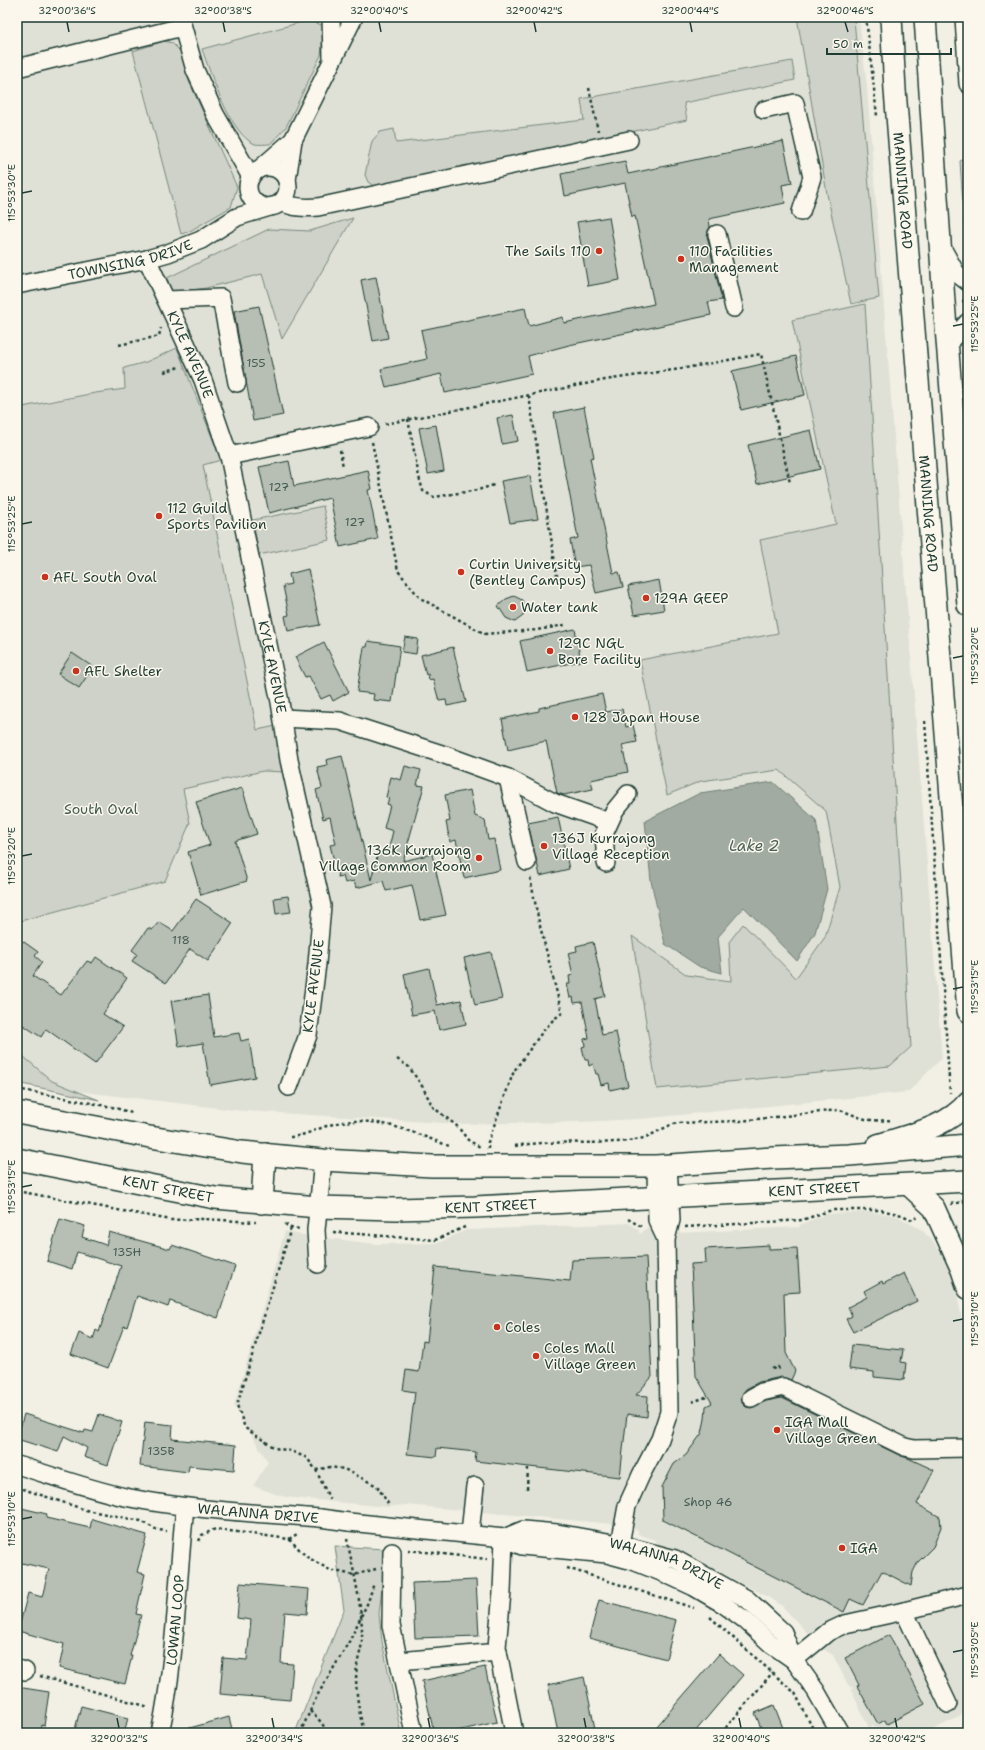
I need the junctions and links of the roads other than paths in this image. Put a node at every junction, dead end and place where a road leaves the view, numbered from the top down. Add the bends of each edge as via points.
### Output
1 (331, 17) edge
2 (354, 17) edge
3 (882, 17) edge
4 (891, 17) edge
5 (925, 17) edge
6 (964, 17) edge
7 (181, 22) edge
8 (332, 62) junction
9 (17, 68) edge
10 (968, 84) edge
11 (895, 90) junction
12 (764, 110) dead end
13 (293, 140) junction
14 (629, 140) dead end
15 (254, 179) junction
16 (287, 180) junction
17 (277, 204) junction
18 (801, 212) dead end
19 (237, 217) junction
20 (717, 234) dead end
21 (940, 244) junction
22 (147, 259) junction
23 (968, 282) edge
24 (17, 285) edge
25 (166, 300) junction
26 (734, 308) dead end
27 (968, 322) edge
28 (947, 344) junction
29 (237, 382) dead end
30 (369, 426) road end
31 (229, 456) junction
32 (968, 605) edge
33 (283, 718) junction
34 (508, 778) junction
35 (628, 794) dead end
36 (609, 822) junction
37 (527, 862) road end
38 (606, 863) dead end
39 (968, 1011) edge
40 (289, 1087) dead end
41 (968, 1102) edge
42 (17, 1112) edge
43 (968, 1145) edge
44 (265, 1154) junction
45 (849, 1156) junction
46 (17, 1159) edge
47 (323, 1160) junction
48 (662, 1165) junction
49 (968, 1181) edge
50 (909, 1185) junction
51 (663, 1198) junction
52 (262, 1203) junction
53 (318, 1207) junction
54 (318, 1264) dead end
55 (968, 1288) edge
56 (752, 1398) dead end
57 (968, 1448) edge
58 (17, 1465) edge
59 (475, 1486) dead end
60 (185, 1507) junction
61 (470, 1533) junction
62 (504, 1538) junction
63 (398, 1550) road end
64 (618, 1551) junction
65 (968, 1595) edge
66 (904, 1611) junction
67 (498, 1652) junction
68 (794, 1660) junction
69 (399, 1661) junction
70 (948, 1704) dead end
71 (160, 1733) edge
72 (414, 1733) edge
73 (514, 1733) edge
74 (840, 1733) edge

1 - 8 street
2 - 8 street
3 - 11 main road
4 - 11 main road, MANNING ROAD
5 - 21 main road
6 - 10 street
7 - 9 street
7 - 15 street via 195,70 215,114
8 - 13 street
11 - 39 main road, MANNING ROAD
12 - 18 street via 795,103 812,177
13 - 15 street
13 - 16 street
14 - 17 street via 318,207
15 - 16 street via 268,166 280,170
15 - 17 street via 256,203 261,206
15 - 19 street
16 - 17 street via 287,195
17 - 19 street, TOWNSING DRIVE
19 - 22 street, TOWNSING DRIVE via 201,240
20 - 26 street
21 - 23 street via 956,273
21 - 28 main road
22 - 24 street, TOWNSING DRIVE
22 - 25 street, KYLE AVENUE
25 - 29 street via 221,298
25 - 31 street, KYLE AVENUE via 203,380
27 - 28 street
28 - 32 main road
30 - 31 street
31 - 33 street, KYLE AVENUE
33 - 34 street via 340,721
33 - 40 street, KYLE AVENUE via 289,760 322,906 308,1035
34 - 36 street via 555,803
34 - 37 street
35 - 36 street
36 - 38 street via 604,834
41 - 45 main road via 954,1116 935,1125
42 - 44 main road via 144,1136
43 - 45 main road
44 - 47 main road
44 - 52 main road
45 - 48 main road
46 - 52 main road, KENT STREET via 215,1198
47 - 48 main road via 489,1167
47 - 53 street
48 - 51 street
49 - 50 main road, KENT STREET
50 - 51 main road, KENT STREET
50 - 55 main road via 934,1208
51 - 53 main road, KENT STREET via 396,1210
51 - 64 street via 671,1220 666,1239 669,1412 660,1439 627,1506
52 - 53 main road, KENT STREET
53 - 54 street
56 - 57 street via 762,1392 783,1387 905,1447
58 - 60 street, WALANNA DRIVE via 126,1497
59 - 61 street
60 - 61 street, WALANNA DRIVE, bridge
60 - 71 street, LOWAN LOOP via 171,1664
61 - 62 street, WALANNA DRIVE
62 - 64 street, WALANNA DRIVE via 523,1530 558,1533
62 - 67 street
63 - 69 street via 391,1625
64 - 68 street, WALANNA DRIVE via 675,1559 747,1598 783,1632
65 - 66 street
66 - 68 street via 845,1624 828,1632
66 - 70 street
67 - 69 street
67 - 73 street
68 - 74 street, WALANNA DRIVE via 816,1691
69 - 72 street

